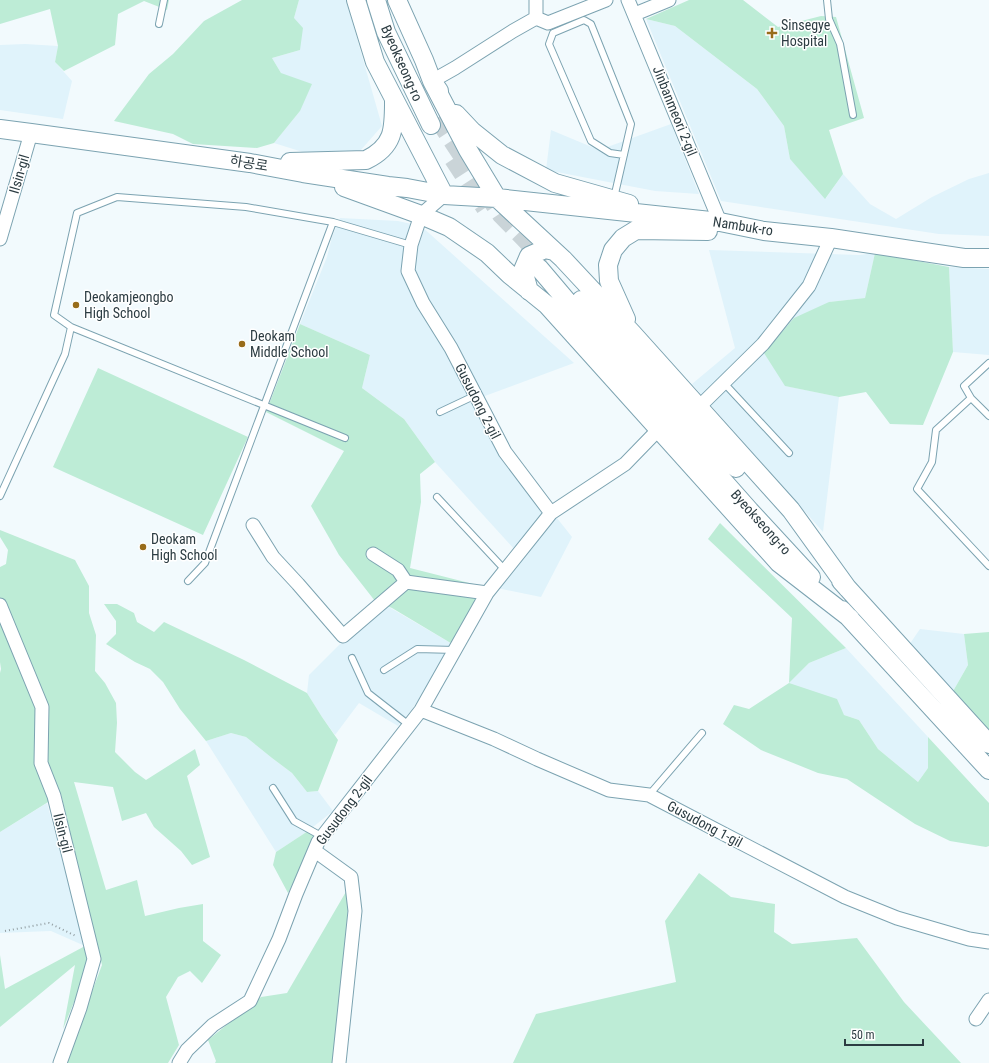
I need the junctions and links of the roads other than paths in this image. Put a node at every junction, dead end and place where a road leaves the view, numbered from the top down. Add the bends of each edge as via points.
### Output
1 (164, 0) edge
2 (356, 0) edge
3 (376, 0) edge
4 (385, 0) edge
5 (396, 0) edge
6 (536, 0) edge
7 (606, 0) edge
8 (628, 0) edge
9 (669, 0) edge
10 (827, 0) edge
11 (635, 14) junction
12 (536, 18) junction
13 (159, 24) dead end
14 (432, 81) junction
15 (394, 99) junction
16 (853, 115) dead end
17 (439, 119) junction
18 (0, 129) edge
19 (31, 133) junction
20 (415, 138) junction
21 (624, 155) junction
22 (250, 163) junction
23 (303, 173) junction
24 (444, 195) junction
25 (497, 198) junction
26 (613, 199) junction
27 (421, 215) junction
28 (676, 217) junction
29 (333, 222) junction
30 (720, 222) junction
31 (764, 231) junction
32 (0, 238) edge
33 (831, 238) junction
34 (411, 245) junction
35 (989, 258) edge
36 (546, 260) junction
37 (529, 291) junction
38 (71, 327) junction
39 (634, 334) junction
40 (989, 363) edge
41 (724, 383) junction
42 (476, 395) junction
43 (971, 398) junction
44 (264, 405) junction
45 (697, 406) junction
46 (440, 412) dead end
47 (989, 416) edge
48 (659, 429) junction
49 (345, 438) dead end
50 (789, 453) dead end
51 (0, 496) edge
52 (437, 497) dead end
53 (551, 513) junction
54 (253, 525) dead end
55 (373, 554) dead end
56 (989, 566) edge
57 (505, 570) junction
58 (188, 581) dead end
59 (406, 582) junction
60 (848, 589) junction
61 (487, 593) junction
62 (0, 605) edge
63 (850, 618) junction
64 (455, 650) junction
65 (352, 658) dead end
66 (384, 670) dead end
67 (420, 710) junction
68 (409, 725) junction
69 (702, 733) dead end
70 (989, 744) edge
71 (989, 770) edge
72 (273, 788) dead end
73 (649, 795) junction
74 (323, 837) junction
75 (315, 851) junction
76 (989, 942) edge
77 (989, 1000) edge
78 (976, 1019) dead end
79 (60, 1063) edge
80 (179, 1063) edge
81 (339, 1063) edge

1 - 13 lane
2 - 15 main road via 375,62
3 - 17 main road, Byeokseong-ro via 386,32
4 - 17 main road, Byeokseong-ro via 412,69
5 - 14 main road
6 - 12 street
7 - 12 street via 548,23
8 - 11 street, Jinbanmeori 2-gil
9 - 11 street
10 - 16 lane via 829,19 840,44
11 - 30 street, Jinbanmeori 2-gil
12 - 14 street via 512,30
14 - 17 main road
14 - 26 main road via 452,110 472,131 502,155 555,183
15 - 20 main road
15 - 22 main road via 394,122 387,145 366,160
17 - 20 main road via 447,124 437,135
17 - 25 main road via 468,150
18 - 19 main road, 하공로
19 - 22 main road, 하공로
19 - 32 street, Ilsin-gil
20 - 24 main road
21 - 21 lane via 631,124 591,24 584,20 553,33 549,44 591,141 610,153
21 - 26 lane
22 - 23 main road, 하공로
23 - 24 main road, 하공로
23 - 27 main road
24 - 25 main road, 하공로
24 - 27 street
25 - 28 main road, Nambuk-ro
25 - 36 main road
26 - 28 main road
27 - 34 street, Gusudong 2-gil
27 - 37 main road via 449,227 487,253
28 - 30 main road, Nambuk-ro
29 - 34 lane
29 - 38 lane via 246,207 117,196 77,213 54,315
29 - 44 lane
30 - 31 main road, Nambuk-ro
31 - 33 main road, Nambuk-ro
31 - 39 main road via 636,230 623,238 613,250 608,265 609,281
33 - 35 main road, Nambuk-ro via 964,258
33 - 41 street via 809,286 762,344
34 - 42 street, Gusudong 2-gil via 408,271 423,303
36 - 37 main road via 545,250 529,256 523,270
36 - 39 main road
36 - 60 main road, Byeokseong-ro
36 - 63 main road, Byeokseong-ro via 628,373 750,511
37 - 48 main road via 547,305
38 - 44 lane
38 - 51 lane via 65,354
39 - 45 main road
40 - 43 lane via 964,386
41 - 45 street
41 - 50 lane
42 - 46 lane
42 - 53 street, Gusudong 2-gil via 505,452
43 - 47 lane
43 - 56 lane via 936,430 932,462 917,489
44 - 49 lane
44 - 58 lane via 205,563
45 - 60 main road via 791,510
48 - 53 street via 625,464
48 - 63 main road via 779,563
52 - 57 lane
53 - 57 street, Gusudong 2-gil
54 - 59 street via 273,557 343,636
55 - 59 street via 398,570
57 - 61 street, Gusudong 2-gil
59 - 61 street
60 - 70 main road, Byeokseong-ro
61 - 64 street, Gusudong 2-gil
62 - 79 street, Ilsin-gil via 42,708 41,763 54,796 94,959
63 - 71 main road, Byeokseong-ro
64 - 66 lane via 417,649
64 - 67 street, Gusudong 2-gil
65 - 68 lane via 368,693
67 - 68 street, Gusudong 2-gil
67 - 73 street, Gusudong 1-gil via 494,739 609,790
68 - 74 street, Gusudong 2-gil
69 - 73 lane
72 - 74 lane via 294,821
73 - 76 street, Gusudong 1-gil via 845,897 897,918 969,939
74 - 75 street, Gusudong 2-gil
75 - 80 street, Gusudong 2-gil via 250,1001 213,1025 187,1050
75 - 81 street via 351,877 355,911
77 - 78 street

